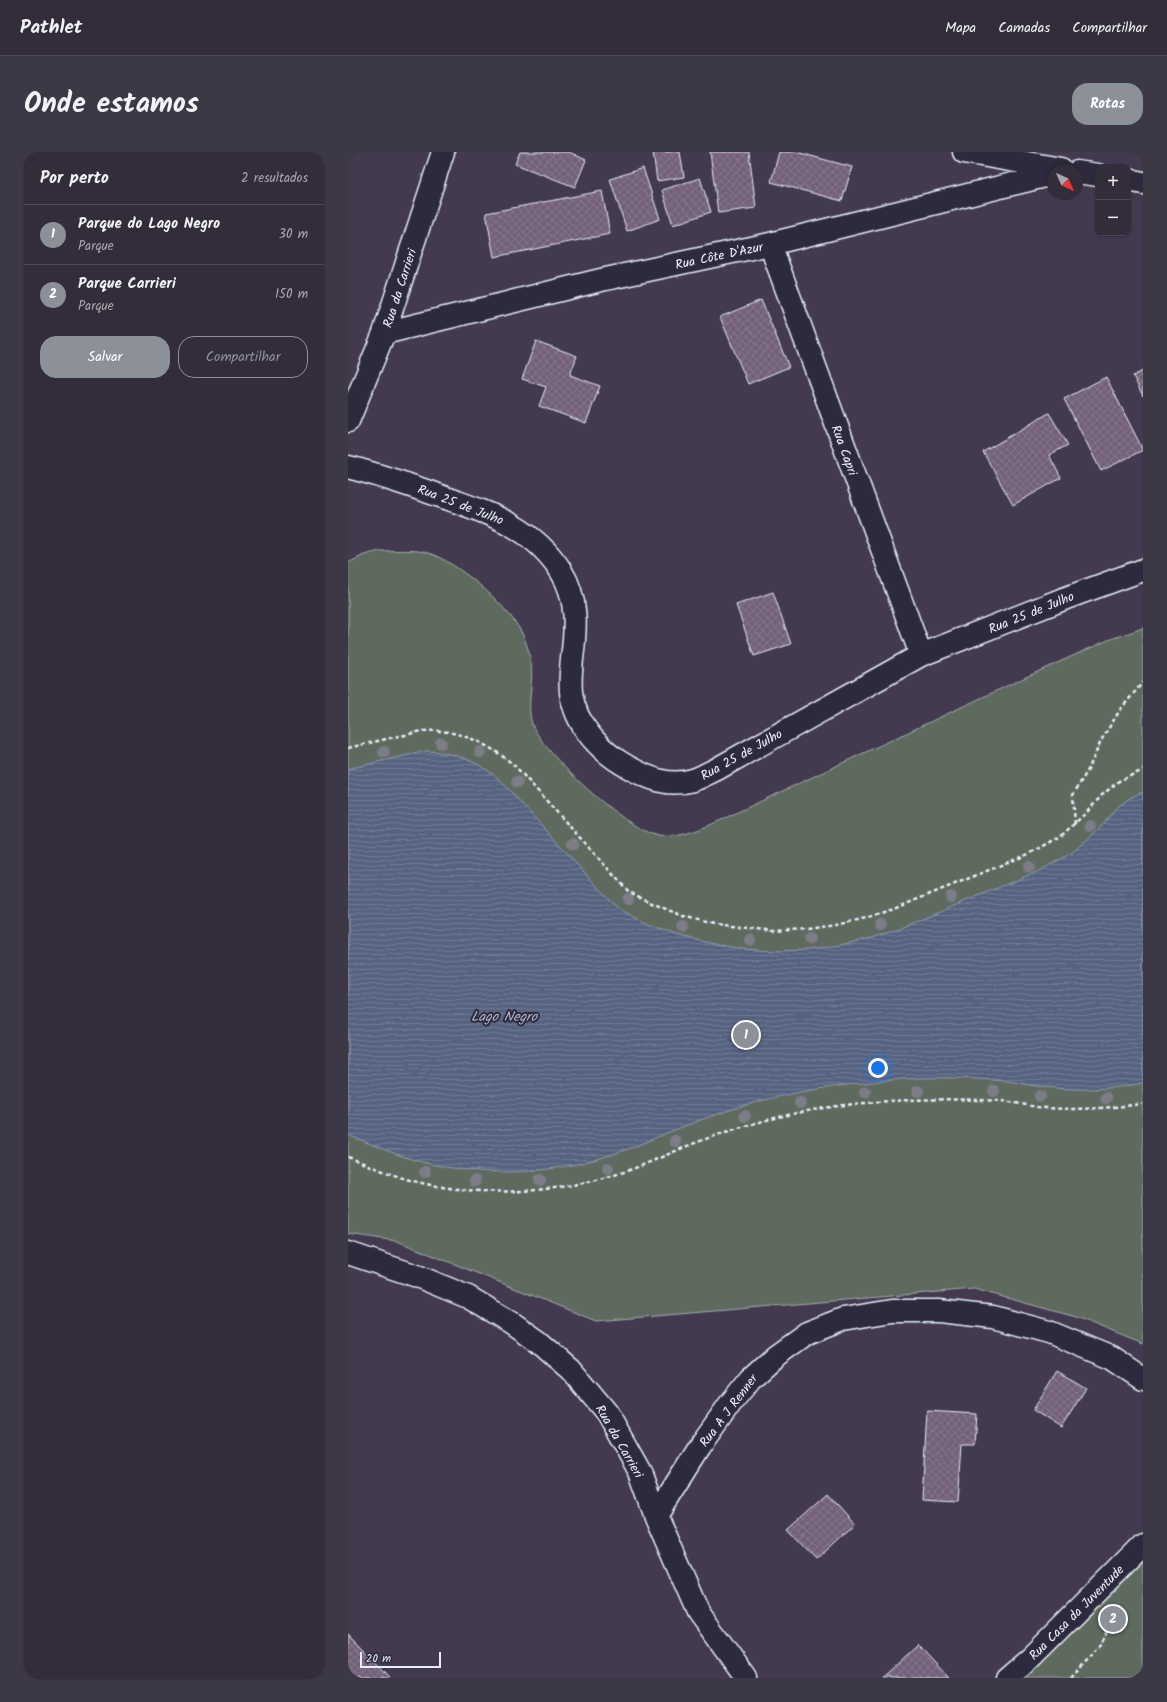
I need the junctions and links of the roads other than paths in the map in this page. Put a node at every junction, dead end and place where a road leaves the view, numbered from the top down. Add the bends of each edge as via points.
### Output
1 (443, 152) edge
2 (964, 152) edge
3 (1047, 167) edge
4 (1083, 173) edge
5 (1047, 175) edge
6 (1095, 175) edge
7 (1131, 181) edge
8 (1143, 183) edge
9 (770, 244) junction
10 (384, 333) junction
11 (348, 421) edge
12 (348, 467) edge
13 (1143, 570) edge
14 (921, 655) junction
15 (348, 1253) edge
16 (1143, 1379) edge
17 (656, 1516) junction
18 (1143, 1545) edge
19 (746, 1678) edge
20 (1007, 1678) edge

1 - 10 street, Rua da Carrieri
2 - 3 street
4 - 6 street
5 - 9 street, Rua Côte D'Azur
7 - 8 street
9 - 10 street, Rua Côte D'Azur via 601,280
9 - 14 street, Rua Capri
10 - 11 street, Rua da Carrieri
12 - 14 street, Rua 25 de Julho via 473,506 527,534 546,553 560,570 573,598 575,632 571,692 576,709 590,737 626,766 649,779 667,783 698,778
13 - 14 street, Rua 25 de Julho
15 - 17 street, Rua da Carrieri via 468,1296 539,1342 571,1370 607,1413 640,1472
16 - 17 street, Rua A J Renner via 1112,1358 1049,1332 993,1317 931,1311 892,1311 843,1319 807,1333 775,1356 751,1378 700,1446
17 - 19 street, Rua da Carrieri via 698,1612
18 - 20 street, Rua Casa da Juventude

